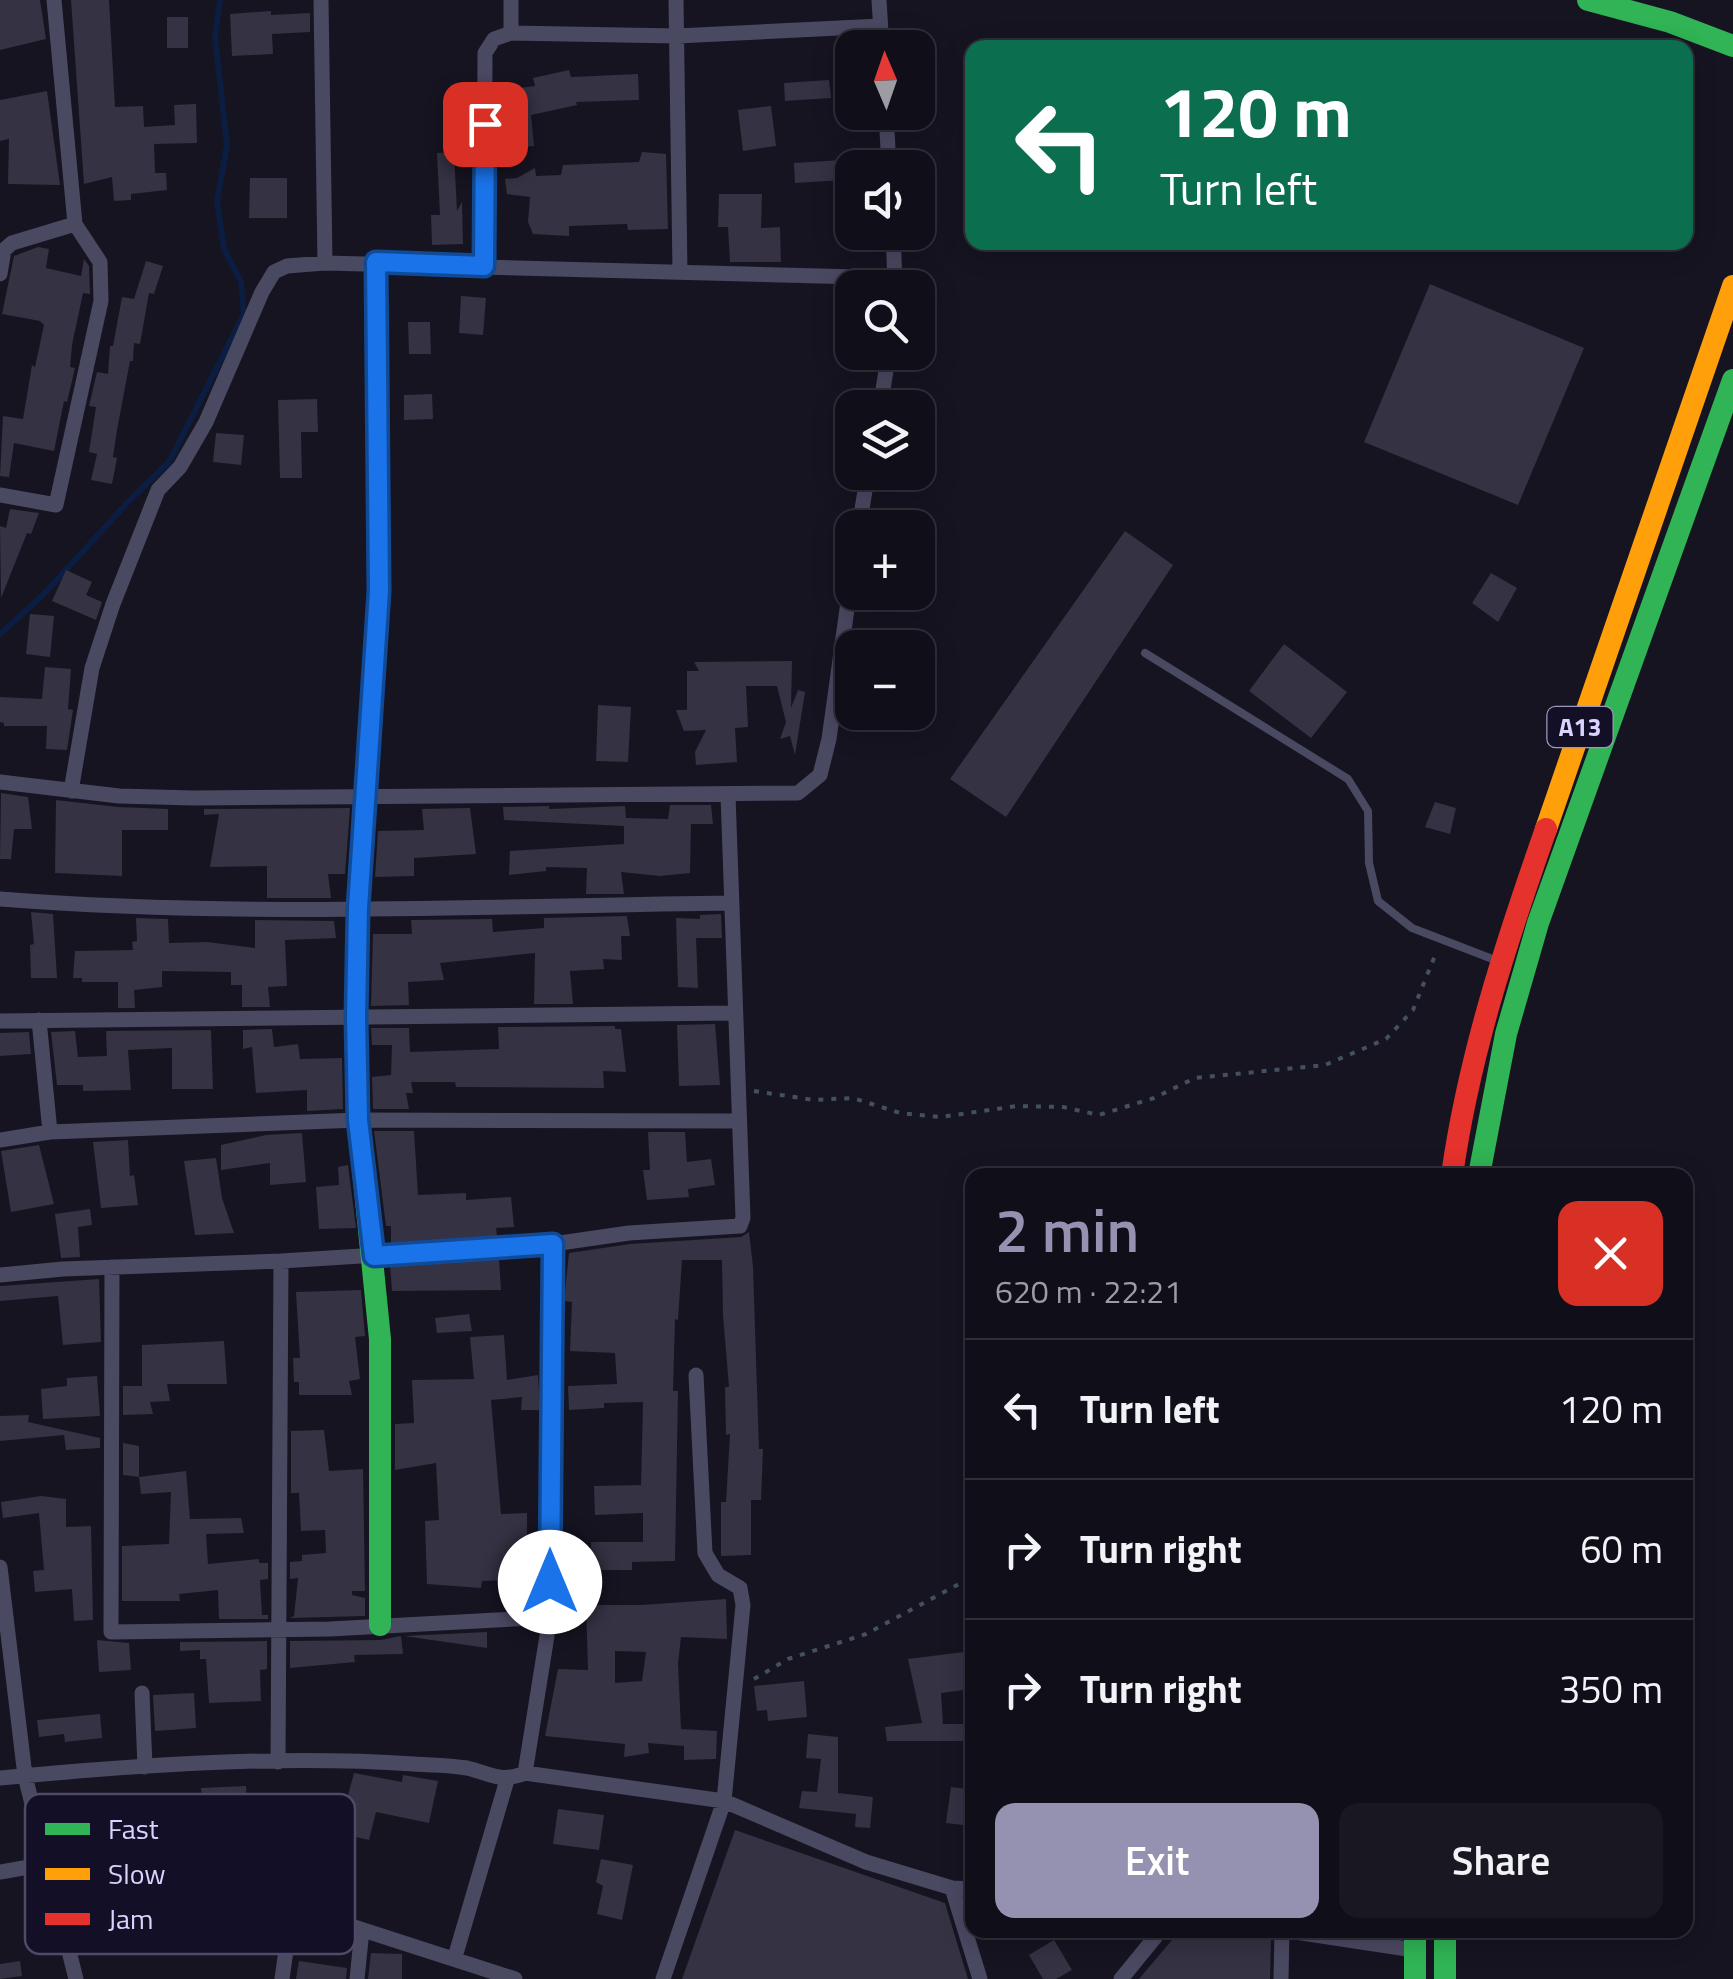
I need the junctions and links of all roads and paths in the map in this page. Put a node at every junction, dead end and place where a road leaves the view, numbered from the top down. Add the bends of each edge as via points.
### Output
1 (54, 0) edge
2 (322, 0) edge
3 (511, 0) edge
4 (676, 0) edge
5 (879, 0) edge
6 (1588, 0) edge
7 (880, 26) junction
8 (880, 30) edge
9 (511, 33) junction
10 (678, 36) junction
11 (1733, 46) edge
12 (75, 224) junction
13 (376, 262) junction
14 (325, 263) junction
15 (484, 266) junction
16 (680, 272) junction
17 (0, 274) edge
18 (835, 280) edge
19 (1733, 286) edge
20 (1733, 380) edge
21 (0, 495) edge
22 (847, 610) edge
23 (1145, 653) dead end
24 (0, 782) edge
25 (70, 791) junction
26 (728, 796) junction
27 (366, 797) junction
28 (0, 899) edge
29 (730, 902) junction
30 (358, 908) junction
31 (1442, 940) junction
32 (1500, 962) junction
33 (733, 1013) junction
34 (356, 1018) junction
35 (39, 1020) junction
36 (0, 1021) edge
37 (737, 1090) junction
38 (358, 1120) junction
39 (739, 1121) junction
40 (50, 1132) junction
41 (0, 1140) edge
42 (1453, 1168) edge
43 (1481, 1168) edge
44 (553, 1244) junction
45 (374, 1256) junction
46 (281, 1261) junction
47 (112, 1267) junction
48 (0, 1275) edge
49 (696, 1375) dead end
50 (0, 1567) edge
51 (965, 1581) edge
52 (2, 1590) edge
53 (550, 1617) junction
54 (380, 1625) junction
55 (276, 1629) junction
56 (737, 1689) junction
57 (142, 1693) dead end
58 (278, 1762) junction
59 (145, 1767) junction
60 (526, 1773) junction
61 (24, 1776) junction
62 (0, 1778) edge
63 (507, 1780) junction
64 (28, 1794) edge
65 (724, 1801) junction
66 (25, 1868) edge
67 (0, 1872) edge
68 (952, 1888) junction
69 (965, 1889) edge
70 (355, 1928) edge
71 (362, 1930) junction
72 (965, 1930) edge
73 (967, 1938) edge
74 (1155, 1938) edge
75 (1282, 1938) edge
76 (1388, 1938) edge
77 (1445, 1938) edge
78 (1414, 1940) edge
79 (69, 1954) edge
80 (285, 1954) edge
81 (455, 1957) junction
82 (76, 1979) edge
83 (282, 1979) edge
84 (357, 1979) edge
85 (515, 1979) edge
86 (663, 1979) edge
87 (980, 1979) edge
88 (1120, 1979) edge
89 (1281, 1979) edge
90 (1415, 1979) edge
91 (1445, 1979) edge

1 - 12 street
2 - 14 street
3 - 9 street
4 - 10 street
5 - 7 street
6 - 11 main road
7 - 8 street
7 - 10 street
9 - 10 street
9 - 15 street via 494,39 485,53
10 - 16 street
12 - 17 street via 12,243
12 - 21 street via 100,262 100,301 56,504
13 - 14 street
13 - 15 street
13 - 27 main road via 379,591
14 - 25 street via 274,272 206,422 158,490 92,668
15 - 16 street
16 - 18 street
19 - 32 main road, A13
20 - 43 main road, A13 via 1538,923 1506,1034
22 - 26 street via 820,775 798,793
23 - 31 lane via 1348,779 1368,812 1378,901 1412,928
24 - 25 street
25 - 27 street
26 - 27 street
26 - 29 street
27 - 30 main road
28 - 30 street
29 - 30 street
29 - 33 street
30 - 34 main road
31 - 32 lane
31 - 37 path via 1413,1010 1386,1039 1325,1064 1196,1078 1099,1115 1017,1106 941,1116 900,1113 854,1098
32 - 42 main road, A13
33 - 34 street
33 - 37 street
34 - 35 street
34 - 38 main road
35 - 36 street
35 - 40 street
37 - 39 street
38 - 39 street
38 - 40 street
38 - 45 main road
39 - 44 street via 740,1226
40 - 41 street
44 - 45 street
44 - 53 street
45 - 46 street
45 - 54 main road
46 - 47 street
46 - 55 street
47 - 48 street
47 - 55 street via 111,1632
49 - 56 street via 705,1553 718,1575 740,1588 743,1605
50 - 52 street
51 - 56 path via 884,1626 788,1659
52 - 61 street
53 - 54 street
53 - 60 street
54 - 55 street
55 - 58 street
56 - 65 street
57 - 59 street
58 - 59 street
58 - 63 street via 465,1768
59 - 61 street
60 - 63 street
60 - 65 street
61 - 62 street
61 - 64 street
63 - 81 street
65 - 68 street via 866,1862
65 - 86 street
66 - 67 street
68 - 69 street
68 - 72 street
70 - 71 street
71 - 81 street
71 - 84 street
73 - 87 street
74 - 88 street
75 - 89 street
76 - 78 street
77 - 91 main road
78 - 90 main road
79 - 82 street
80 - 83 street
81 - 85 street

